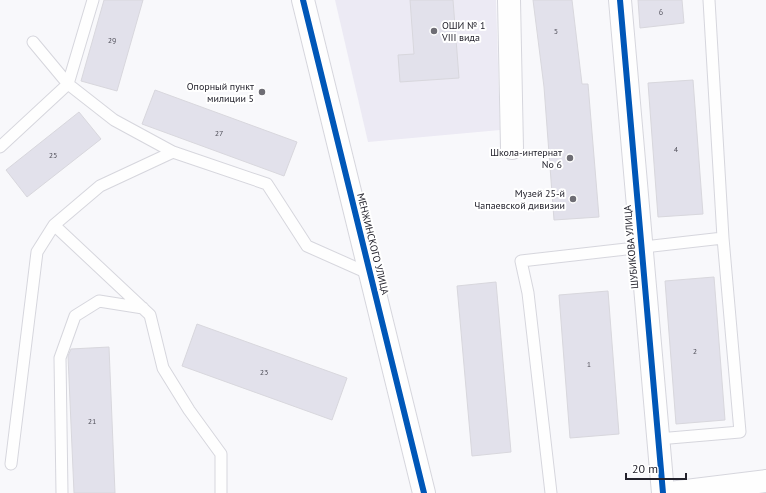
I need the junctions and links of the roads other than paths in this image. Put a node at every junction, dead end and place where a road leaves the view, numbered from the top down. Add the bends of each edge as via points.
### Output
1 (93, 0) edge
2 (303, 0) edge
3 (509, 0) edge
4 (620, 0) edge
5 (709, 0) edge
6 (33, 42) dead end
7 (68, 84) junction
8 (0, 147) edge
9 (512, 148) dead end
10 (173, 152) junction
11 (54, 225) junction
12 (723, 238) junction
13 (641, 249) junction
14 (370, 274) junction
15 (143, 308) junction
16 (658, 439) junction
17 (11, 464) dead end
18 (766, 481) edge
19 (62, 493) edge
20 (221, 493) edge
21 (424, 493) edge
22 (551, 493) edge
23 (663, 493) edge
24 (670, 493) edge

1 - 7 lane
2 - 14 street, МЕНЖИНСКОГО УЛИЦА
3 - 9 street
4 - 13 street, ШУБИКОВА УЛИЦА
5 - 12 lane
6 - 7 lane
7 - 8 lane
7 - 10 lane via 114,120
10 - 11 lane via 100,186
10 - 14 lane via 267,184 307,246
11 - 15 lane
11 - 17 lane via 37,252
12 - 13 lane
12 - 16 lane via 740,432
13 - 16 street, ШУБИКОВА УЛИЦА
13 - 22 lane via 521,261 528,292
14 - 21 street, МЕНЖИНСКОГО УЛИЦА
15 - 19 lane via 99,301 75,316 60,358
15 - 20 lane via 150,314 163,368 221,454
16 - 23 street, ШУБИКОВА УЛИЦА
18 - 24 street

